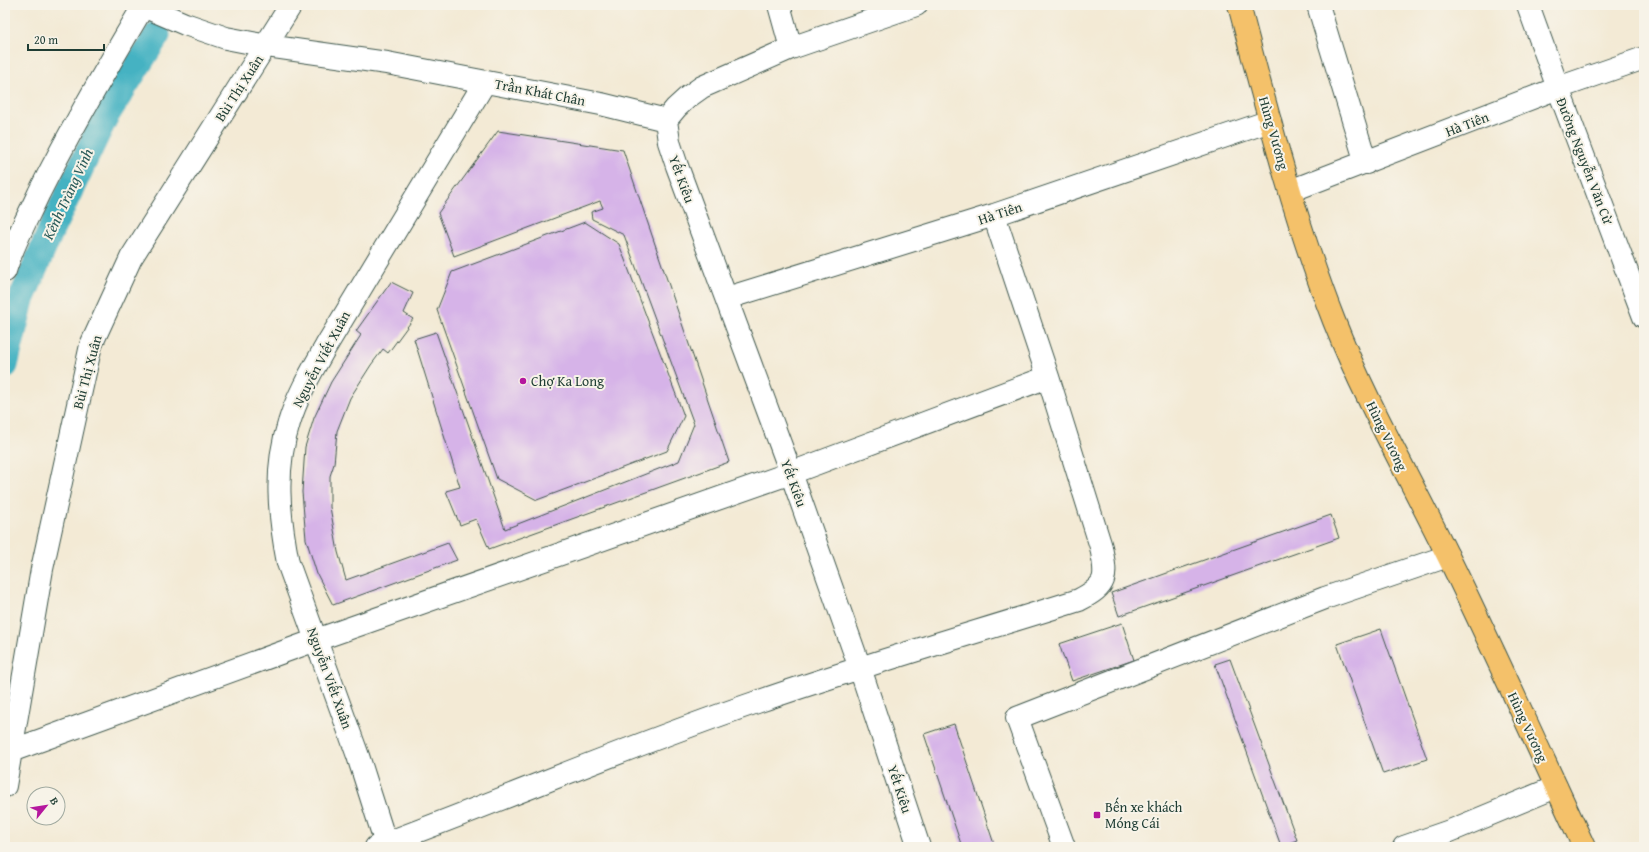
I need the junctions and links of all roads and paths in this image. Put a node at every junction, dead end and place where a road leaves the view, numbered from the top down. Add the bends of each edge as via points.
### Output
1 (143, 5) edge
2 (291, 5) edge
3 (779, 5) edge
4 (916, 5) edge
5 (1239, 5) edge
6 (1318, 5) edge
7 (1528, 5) edge
8 (267, 46) junction
9 (792, 48) junction
10 (1644, 58) edge
11 (485, 82) junction
12 (1558, 88) junction
13 (666, 120) junction
14 (1270, 121) junction
15 (1366, 163) junction
16 (1290, 191) junction
17 (994, 215) junction
18 (5, 271) edge
19 (727, 298) junction
20 (1644, 317) edge
21 (1048, 377) junction
22 (791, 473) junction
23 (1448, 556) junction
24 (316, 640) junction
25 (860, 668) junction
26 (11, 751) junction
27 (5, 786) edge
28 (1556, 787) junction
29 (383, 846) edge
30 (920, 847) edge
31 (1064, 847) edge
32 (1404, 847) edge
33 (1584, 847) edge

1 - 8 street, Trần Khát Chân via 185,24 226,38
1 - 18 street via 49,173 10,252
2 - 8 street, Bùi Thị Xuân
3 - 9 street
4 - 9 street
5 - 14 main road, Hùng Vương
6 - 15 street
7 - 12 street, Đường Nguyễn Văn Cừ
8 - 11 street, Trần Khát Chân via 387,63
8 - 26 street, Bùi Thị Xuân via 131,258 91,345 42,569
9 - 13 street via 702,87 688,97
10 - 12 street, Hà Tiên
11 - 13 street, Trần Khát Chân via 601,104
11 - 24 street, Nguyễn Viết Xuân via 326,346 305,385 289,423 281,456 278,488 281,531 288,563
12 - 15 street, Hà Tiên
12 - 20 street, Đường Nguyễn Văn Cừ
13 - 19 street, Yết Kiêu via 676,166
14 - 16 main road, Hùng Vương
14 - 17 street, Hà Tiên
15 - 16 street, Hà Tiên
16 - 23 main road, Hùng Vương via 1315,269 1357,375
17 - 19 street, Hà Tiên
17 - 21 street
19 - 22 street, Yết Kiêu
21 - 22 street
21 - 25 street via 1101,547 1105,569 1103,582 1094,592 1079,600
22 - 24 street
22 - 25 street, Yết Kiêu
23 - 28 main road, Hùng Vương
23 - 31 street via 1324,598 1017,718
24 - 26 street
24 - 29 street, Nguyễn Viết Xuân via 358,756
25 - 29 street via 756,702 608,756
25 - 30 street, Yết Kiêu
26 - 27 street, Bùi Thị Xuân
28 - 32 street via 1450,831
28 - 33 main road, Hùng Vương

